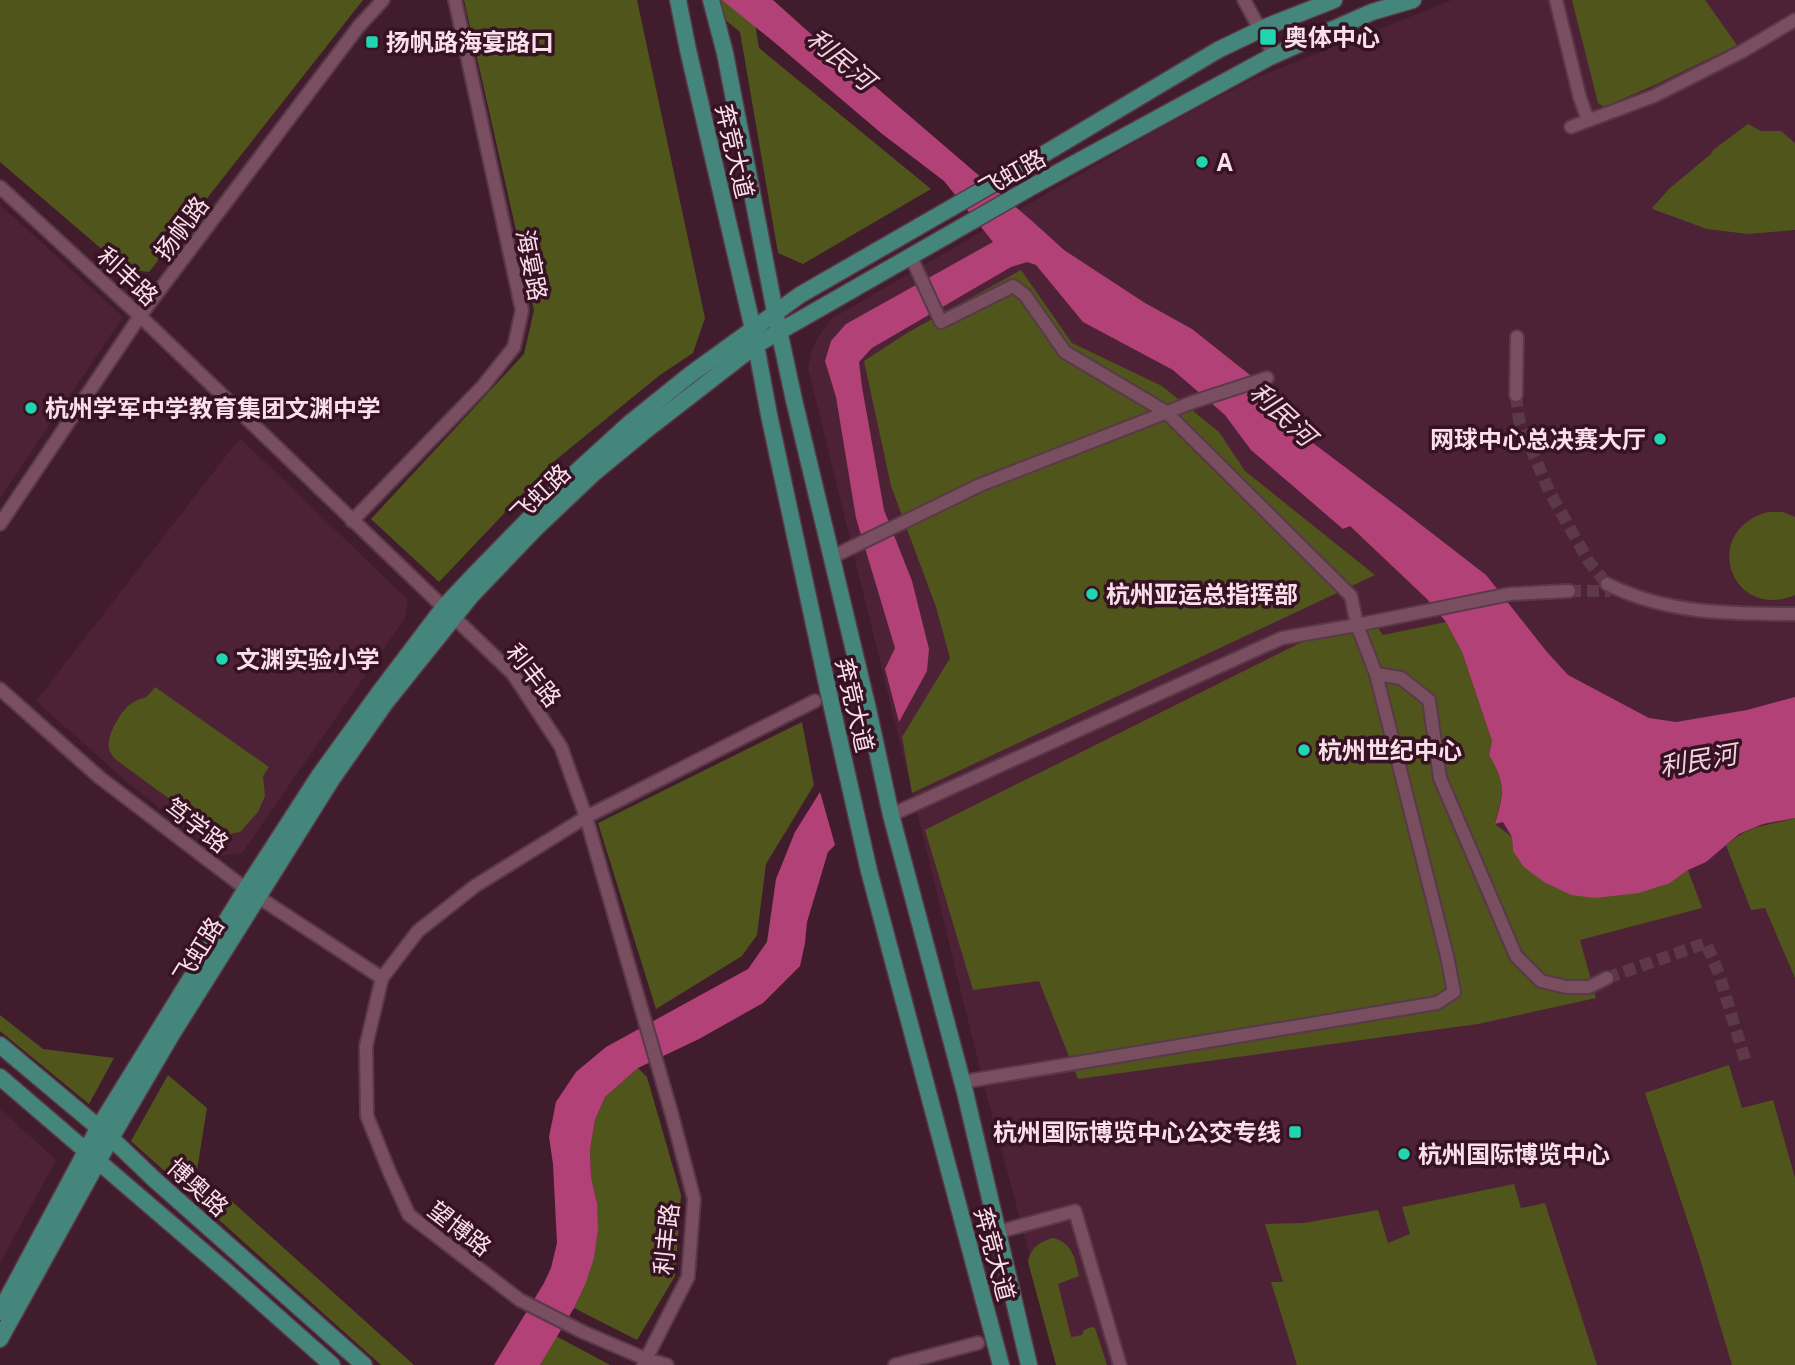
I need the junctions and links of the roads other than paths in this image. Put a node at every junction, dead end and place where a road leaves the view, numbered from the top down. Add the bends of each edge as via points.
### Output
1 (383, 0) edge
2 (455, 0) edge
3 (678, 0) edge
4 (711, 0) edge
5 (1244, 0) edge
6 (1334, 0) edge
7 (1413, 0) edge
8 (1556, 0) edge
9 (1795, 20) edge
10 (1261, 29) junction
11 (1274, 55) junction
12 (1588, 120) junction
13 (1570, 127) dead end
14 (0, 187) edge
15 (911, 257) junction
16 (775, 312) junction
17 (140, 316) junction
18 (753, 328) junction
19 (780, 332) junction
20 (1517, 337) dead end
21 (756, 345) junction
22 (1267, 378) dead end
23 (1516, 395) tunnel mouth
24 (1166, 412) junction
25 (352, 521) junction
26 (0, 524) edge
27 (832, 557) junction
28 (1613, 589) tunnel mouth
29 (1569, 591) tunnel mouth
30 (449, 613) junction
31 (1795, 614) edge
32 (1357, 625) junction
33 (1376, 674) junction
34 (0, 689) edge
35 (815, 701) dead end
36 (891, 816) junction
37 (586, 817) junction
38 (253, 893) junction
39 (382, 978) junction
40 (1607, 978) tunnel mouth
41 (0, 1045) edge
42 (0, 1077) edge
43 (962, 1082) junction
44 (105, 1133) junction
45 (85, 1151) junction
46 (98, 1162) junction
47 (998, 1232) junction
48 (0, 1312) edge
49 (0, 1339) edge
50 (978, 1343) dead end
51 (644, 1362) edge
52 (331, 1365) edge
53 (363, 1365) edge
54 (667, 1365) edge
55 (895, 1365) edge
56 (1002, 1365) edge
57 (1029, 1365) edge
58 (1120, 1365) edge

1 - 17 street, 扬帆路
2 - 25 street, 海宴路 via 522,310 514,347 483,386
3 - 18 main road, 奔竞大道
4 - 16 main road, 奔竞大道
5 - 10 street
6 - 10 main road, 飞虹路
7 - 11 main road, 飞虹路 via 1372,12
8 - 12 street
9 - 12 street via 1654,96
10 - 11 street
10 - 16 main road, 飞虹路
11 - 15 main road, 飞虹路
12 - 13 street
14 - 17 street, 利丰路
15 - 19 main road, 飞虹路
15 - 24 street via 941,322 1013,286 1025,295 1065,352
16 - 18 main road, 飞虹路
16 - 19 main road, 奔竞大道
17 - 25 street, 利丰路
17 - 26 street, 扬帆路
18 - 21 main road, 奔竞大道
18 - 30 main road, 飞虹路 via 691,374 562,485 474,575
19 - 21 main road, 飞虹路
19 - 27 main road, 奔竞大道
20 - 23 street
21 - 30 main road, 飞虹路 via 594,473
21 - 56 main road, 奔竞大道 via 869,871
22 - 24 street
24 - 27 street via 980,485
24 - 32 street via 1351,596
25 - 30 street, 利丰路
27 - 36 main road, 奔竞大道
28 - 31 street via 1693,611
29 - 32 street via 1510,594
30 - 37 street, 利丰路 via 513,674 548,726 561,747
30 - 38 main road, 飞虹路 via 379,693 319,776
32 - 33 street
32 - 36 street via 1282,638
33 - 40 street via 1401,678 1429,700 1440,778 1516,956 1541,981 1567,987 1588,986
33 - 43 street via 1454,992 1437,1003
34 - 38 street, 笃学路 via 99,777
35 - 37 street
36 - 43 main road, 奔竞大道
37 - 39 street via 475,886 427,923
37 - 51 street, 利丰路 via 694,1199 688,1277
38 - 39 street, 笃学路
38 - 44 main road, 飞虹路
39 - 51 street, 望博路 via 366,1046 367,1116 409,1215 520,1300
41 - 44 main road, 博奥路
42 - 45 main road, 博奥路
43 - 47 main road, 奔竞大道
44 - 45 main road, 飞虹路
44 - 46 main road, 飞虹路
44 - 53 main road, 博奥路
45 - 46 main road, 博奥路
45 - 48 main road, 飞虹路
46 - 49 main road, 飞虹路
46 - 52 main road, 博奥路
47 - 57 main road, 奔竞大道
47 - 58 street via 1075,1211
50 - 55 street
51 - 54 street, 望博路

